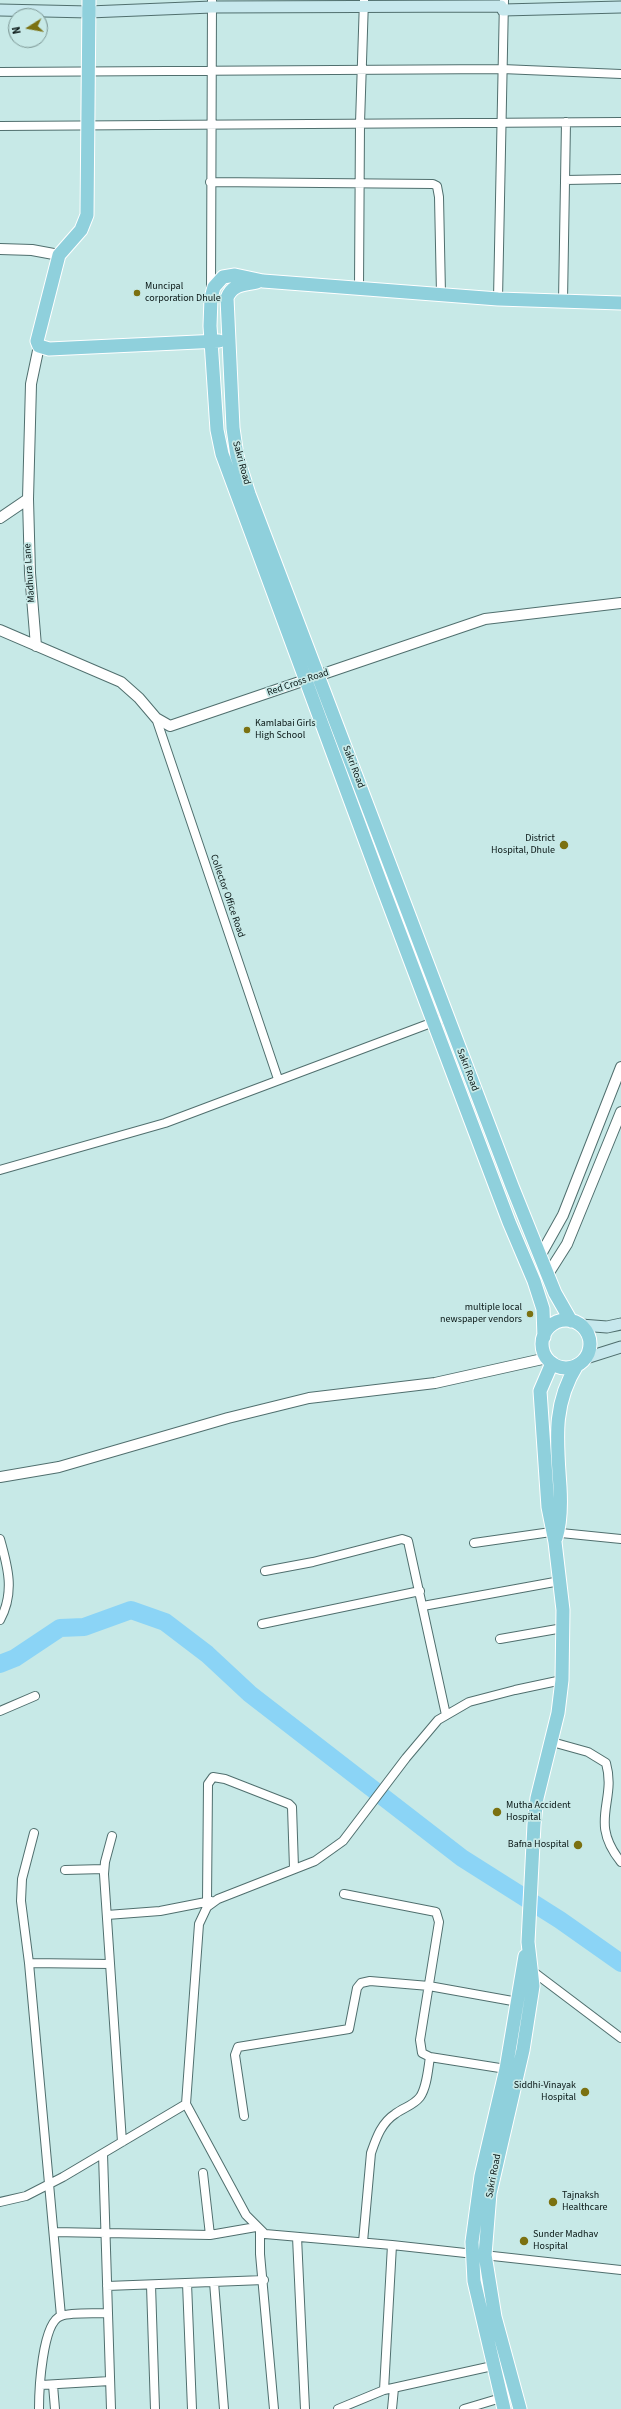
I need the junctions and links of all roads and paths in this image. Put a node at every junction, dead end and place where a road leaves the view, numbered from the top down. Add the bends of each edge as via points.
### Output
1 (212, 4) edge
2 (364, 4) edge
3 (503, 5) edge
4 (89, 6) edge
5 (621, 7) edge
6 (0, 10) edge
7 (502, 69) junction
8 (362, 70) junction
9 (211, 71) junction
10 (0, 72) edge
11 (88, 73) junction
12 (621, 74) edge
13 (501, 122) junction
14 (566, 122) junction
15 (621, 122) edge
16 (360, 123) junction
17 (211, 124) junction
18 (87, 125) junction
19 (0, 126) edge
20 (621, 179) edge
21 (565, 180) junction
22 (210, 182) junction
23 (359, 182) junction
24 (0, 249) edge
25 (59, 255) junction
26 (263, 281) junction
27 (359, 287) junction
28 (441, 294) junction
29 (211, 298) junction
30 (498, 299) junction
31 (563, 301) junction
32 (621, 302) edge
33 (228, 341) junction
34 (211, 342) junction
35 (38, 346) junction
36 (28, 499) junction
37 (0, 518) edge
38 (621, 603) edge
39 (0, 630) edge
40 (36, 646) junction
41 (312, 678) junction
42 (156, 718) junction
43 (447, 1017) junction
44 (433, 1023) junction
45 (621, 1067) edge
46 (278, 1080) junction
47 (621, 1112) edge
48 (0, 1170) edge
49 (540, 1256) junction
50 (548, 1274) junction
51 (576, 1323) junction
52 (621, 1324) edge
53 (544, 1337) junction
54 (621, 1347) edge
55 (550, 1360) junction
56 (582, 1361) junction
57 (0, 1477) edge
58 (555, 1535) junction
59 (0, 1539) edge
60 (621, 1539) edge
61 (474, 1543) dead end
62 (265, 1571) dead end
63 (560, 1582) junction
64 (420, 1591) junction
65 (424, 1606) junction
66 (0, 1620) edge
67 (262, 1624) dead end
68 (563, 1628) junction
69 (500, 1639) dead end
70 (562, 1680) junction
71 (35, 1696) dead end
72 (0, 1711) edge
73 (446, 1715) junction
74 (552, 1742) junction
75 (34, 1833) dead end
76 (112, 1836) dead end
77 (621, 1862) edge
78 (294, 1868) junction
79 (104, 1869) junction
80 (65, 1870) dead end
81 (344, 1894) dead end
82 (218, 1899) junction
83 (207, 1901) junction
84 (107, 1915) junction
85 (28, 1964) junction
86 (110, 1964) junction
87 (527, 1967) junction
88 (429, 1986) junction
89 (518, 2002) junction
90 (621, 2038) edge
91 (430, 2057) junction
92 (506, 2069) junction
93 (186, 2104) junction
94 (244, 2116) dead end
95 (122, 2142) junction
96 (103, 2154) junction
97 (203, 2173) dead end
98 (50, 2184) junction
99 (0, 2202) edge
100 (258, 2229) junction
101 (54, 2232) junction
102 (105, 2234) junction
103 (210, 2235) junction
104 (297, 2237) junction
105 (363, 2242) junction
106 (392, 2245) junction
107 (472, 2253) junction
108 (485, 2254) junction
109 (621, 2270) edge
110 (264, 2280) junction
111 (214, 2282) junction
112 (187, 2283) junction
113 (151, 2285) junction
114 (107, 2286) junction
115 (108, 2313) junction
116 (61, 2316) junction
117 (506, 2363) junction
118 (493, 2366) junction
119 (110, 2381) junction
120 (53, 2384) junction
121 (41, 2385) junction
122 (394, 2388) junction
123 (384, 2390) junction
124 (502, 2404) edge
125 (39, 2409) edge
126 (55, 2409) edge
127 (110, 2409) edge
128 (155, 2409) edge
129 (192, 2409) edge
130 (224, 2409) edge
131 (274, 2409) edge
132 (305, 2409) edge
133 (338, 2409) edge
134 (392, 2409) edge
135 (464, 2409) edge
136 (520, 2409) edge

1 - 2 main road
1 - 4 main road
1 - 9 street
2 - 3 main road
2 - 8 street
3 - 5 main road
3 - 7 street
4 - 6 main road
4 - 11 main road
7 - 8 street
7 - 12 street
7 - 13 street
8 - 9 street
8 - 16 street
9 - 11 street
9 - 17 street
10 - 11 street
11 - 18 main road
13 - 14 street
13 - 16 street
13 - 30 street
14 - 15 street
14 - 21 street
16 - 17 street
16 - 23 street
17 - 18 street
17 - 22 street
18 - 19 street
18 - 25 main road via 87,215 81,230
20 - 21 street
21 - 31 street
22 - 23 street
22 - 29 street
23 - 27 street
23 - 28 street via 427,182 437,186
24 - 25 street via 32,250
25 - 35 main road via 40,327
26 - 27 main road
26 - 29 main road via 235,275 223,277 214,287
26 - 33 main road, Sakri Road via 230,290 226,309
27 - 28 main road
28 - 30 main road
29 - 34 main road
30 - 31 main road
31 - 32 main road
33 - 34 main road
33 - 41 main road, Sakri Road via 230,397 237,456
34 - 35 main road via 49,349
34 - 41 main road via 217,430 222,454 255,546
35 - 36 street, Madhura Lane via 31,384
36 - 37 street
36 - 40 street, Madhura Lane via 30,573
38 - 41 street, Red Cross Road via 485,619
39 - 40 street, Red Cross Road
40 - 42 street, Red Cross Road via 121,682
41 - 42 street, Red Cross Road via 175,726 163,724
41 - 43 main road, Sakri Road
41 - 44 main road
42 - 46 street, Collector Office Road
43 - 44 street
43 - 49 main road, Sakri Road
44 - 46 street
44 - 53 main road via 511,1228 534,1281 543,1310
45 - 49 street via 563,1215
46 - 48 street via 165,1123
47 - 50 street via 566,1244
49 - 50 main road, Sakri Road
50 - 51 main road, Sakri Road via 555,1293
51 - 52 main road via 607,1327
51 - 53 main road via 563,1321 554,1324
51 - 56 main road via 590,1340 589,1349
53 - 55 main road via 543,1346
54 - 56 main road
55 - 56 main road via 563,1368
55 - 57 street via 435,1383 309,1398 228,1418 59,1467
55 - 58 main road via 540,1391 548,1508
56 - 58 main road via 567,1381 560,1401 558,1421 561,1504
58 - 60 street
58 - 61 street
58 - 63 main road, Sakri Road
59 - 66 street via 9,1580 9,1595
62 - 64 street via 406,1539 411,1545
63 - 65 street
63 - 68 main road, Sakri Road
64 - 65 street
64 - 67 street
65 - 73 street
68 - 69 street
68 - 70 main road, Sakri Road
70 - 73 street via 469,1702
70 - 74 main road, Sakri Road
71 - 72 street
73 - 78 street via 438,1720 406,1758 343,1841 315,1861
74 - 77 street via 588,1752 606,1763 609,1773 603,1823 608,1842
74 - 87 main road, Sakri Road via 537,1798 531,1859
75 - 85 street via 22,1879 21,1901
76 - 79 street
78 - 82 street
78 - 83 street via 292,1807 225,1779 213,1777 208,1784
79 - 80 street
79 - 84 street
81 - 88 street via 436,1912 439,1922
82 - 83 street
82 - 93 street via 207,1907 199,1924
83 - 84 street via 160,1911
84 - 86 street
85 - 86 street
85 - 98 street
86 - 95 street
87 - 89 main road, Sakri Road
87 - 90 street
87 - 108 main road, Sakri Road via 533,1986 523,2050 490,2193
88 - 89 street
88 - 91 street via 420,2040 422,2053
88 - 94 street via 361,1983 357,1988 348,2029 238,2047 235,2055
89 - 92 main road, Sakri Road
91 - 92 street
91 - 105 street via 421,2095 413,2105 394,2114 382,2127 375,2140 371,2153
92 - 107 main road, Sakri Road via 482,2176 473,2228
93 - 95 street
93 - 100 street via 246,2215
95 - 96 street
96 - 98 street
96 - 102 street
97 - 103 street
98 - 99 street via 26,2196
98 - 101 street
100 - 103 street
100 - 104 street via 275,2236
100 - 110 street
101 - 102 street
101 - 116 street
102 - 103 street
102 - 114 street
104 - 105 street
104 - 132 street
105 - 106 street
106 - 107 street
106 - 123 street
107 - 108 street
107 - 118 main road, Sakri Road via 474,2281
108 - 109 street
108 - 117 main road, Sakri Road via 495,2317
110 - 111 street
110 - 131 street
111 - 112 street
111 - 130 street
112 - 113 street
112 - 129 street
113 - 114 street
113 - 128 street
114 - 115 street
115 - 116 street
115 - 119 street
116 - 121 street via 52,2322 46,2337
117 - 118 street
117 - 136 main road, Sakri Road
118 - 122 street
118 - 124 main road, Sakri Road
119 - 120 street
119 - 127 street
120 - 121 street
120 - 126 street
121 - 125 street
122 - 123 street
122 - 134 street
123 - 133 street
124 - 135 street

